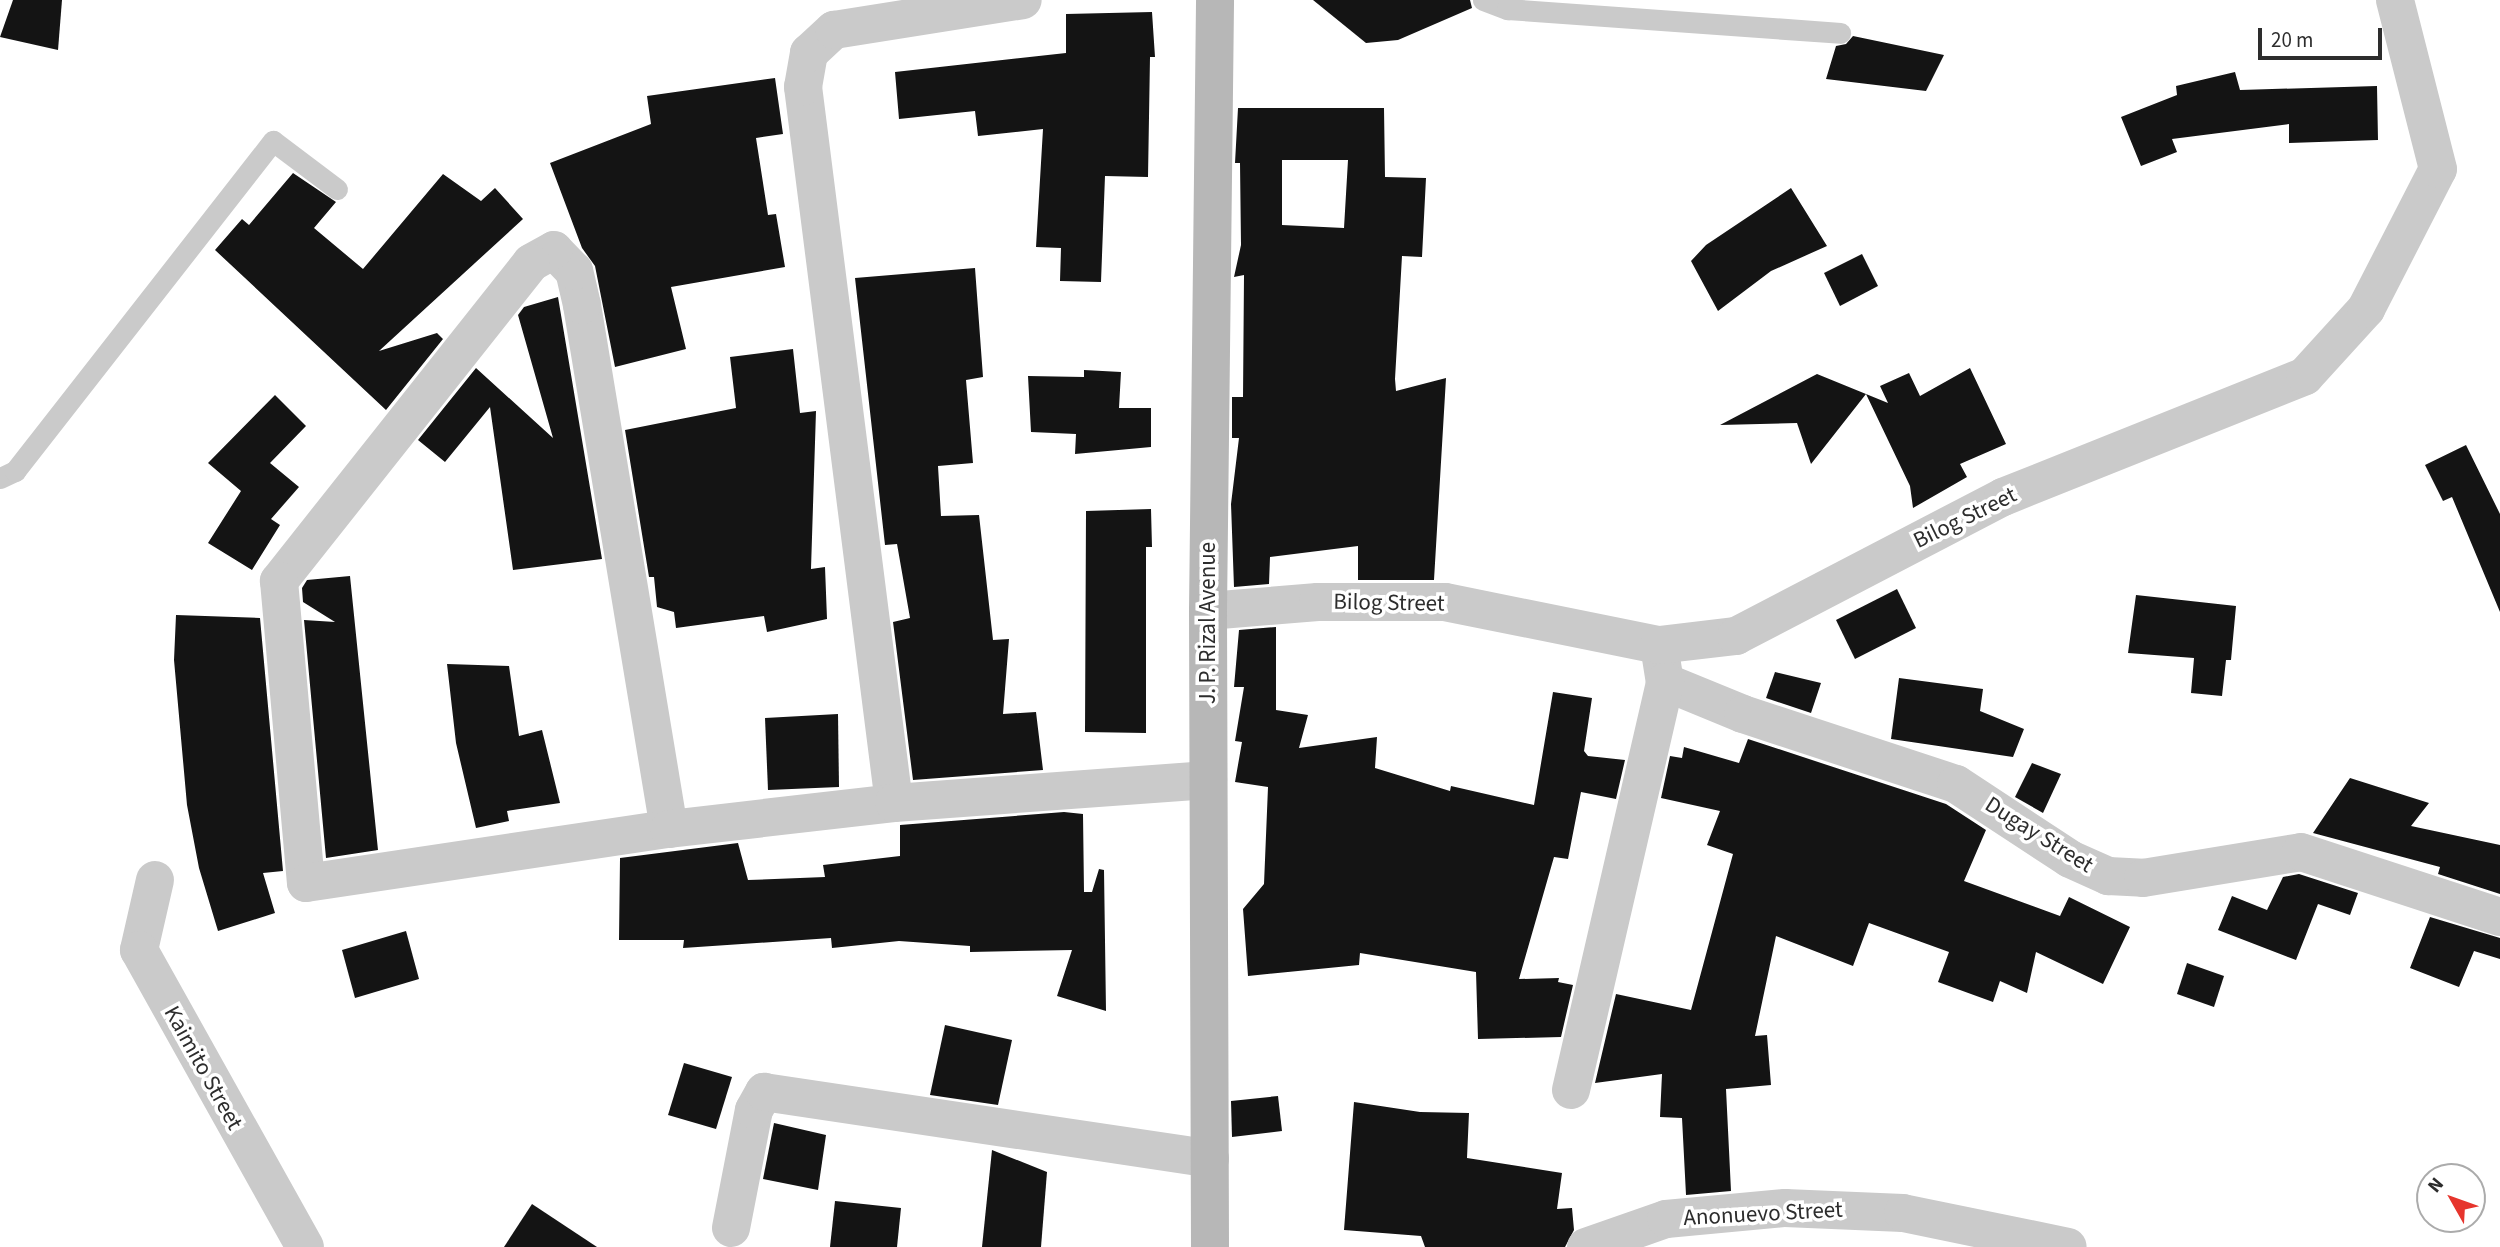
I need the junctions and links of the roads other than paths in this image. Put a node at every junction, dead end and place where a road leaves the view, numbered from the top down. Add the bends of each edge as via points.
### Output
1 (1024, 0) edge
2 (1215, 0) edge
3 (1483, 0) edge
4 (2395, 0) edge
5 (1840, 33) dead end
6 (338, 188) dead end
7 (0, 478) edge
8 (1208, 611) junction
9 (1662, 663) junction
10 (1208, 779) junction
11 (894, 803) junction
12 (669, 829) junction
13 (155, 880) dead end
14 (2500, 917) edge
15 (1571, 1090) dead end
16 (1210, 1159) junction
17 (731, 1227) dead end
18 (304, 1247) edge
19 (1210, 1247) edge
20 (1586, 1247) edge
21 (2068, 1247) edge

1 - 11 street via 834,30 809,53 803,87
2 - 8 main road, J. P. Rizal Avenue
3 - 5 lane via 1507,9
4 - 9 street, Bilog Street via 2438,169 2366,309 2305,376 2003,497 1736,636
6 - 7 lane via 273,141 15,471
8 - 9 street, Bilog Street via 1318,602 1445,602
8 - 10 main road, J. P. Rizal Avenue
9 - 14 street, Dugay Street via 1743,714 1956,784 2070,859 2108,876 2143,878 2301,852
9 - 15 street
10 - 11 street
10 - 16 main road, J. P. Rizal Avenue
11 - 12 street
12 - 12 street via 306,883 279,581 531,263 554,250 573,271 582,305
13 - 18 street, Kaimito Street via 139,950
16 - 17 street via 764,1092 754,1110
16 - 19 main road, J. P. Rizal Avenue
20 - 21 street, Anonuevo Street via 1666,1219 1785,1208 1903,1213

